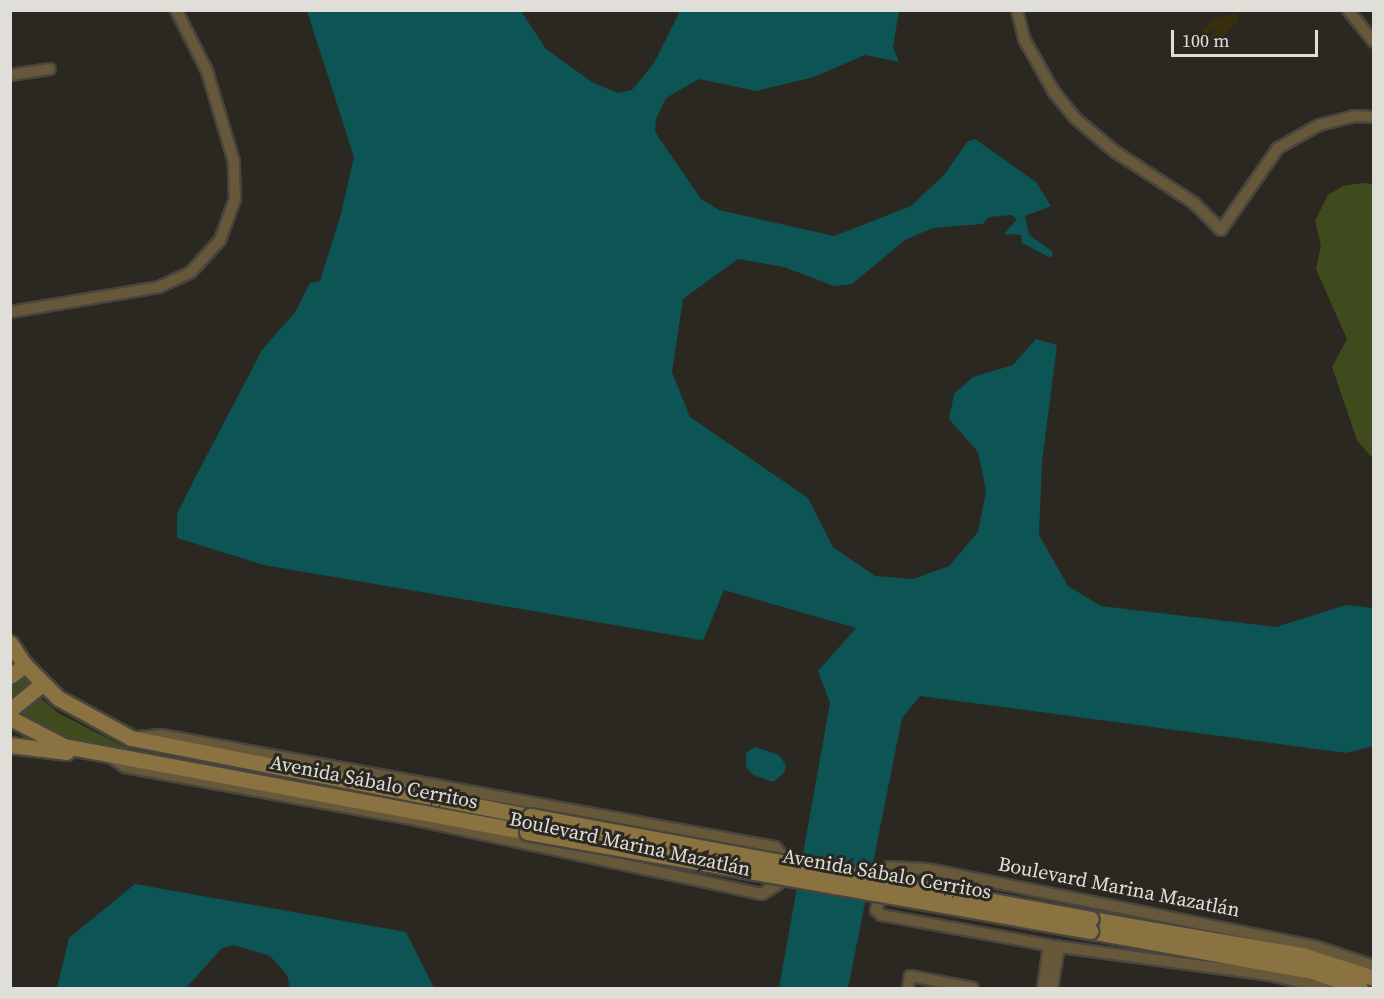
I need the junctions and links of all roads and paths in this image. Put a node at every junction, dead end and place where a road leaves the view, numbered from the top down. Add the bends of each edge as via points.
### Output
1 (176, 10) edge
2 (1017, 10) edge
3 (1348, 10) edge
4 (1374, 42) edge
5 (51, 69) dead end
6 (10, 75) edge
7 (1374, 117) edge
8 (12, 310) edge
9 (10, 643) edge
10 (25, 665) junction
11 (10, 676) edge
12 (42, 684) junction
13 (10, 710) edge
14 (10, 718) edge
15 (10, 746) edge
16 (87, 750) junction
17 (402, 786) junction
18 (400, 814) junction
19 (1091, 925) junction
20 (1054, 946) junction
21 (1273, 957) junction
22 (1374, 966) edge
23 (1374, 978) edge
24 (908, 988) edge
25 (973, 988) edge
26 (1043, 988) edge
27 (1052, 988) edge
28 (1326, 988) edge
29 (1360, 988) edge

1 - 8 street via 204,64 234,162 235,199 223,235 203,262 159,287
2 - 7 street via 1024,39 1054,92 1075,118 1114,151 1194,203 1221,230 1278,148 1319,125 1354,116
3 - 4 street
5 - 6 street
9 - 10 main road, Avenida Sábalo Cerritos
10 - 11 main road
10 - 12 main road, Avenida Sábalo Cerritos
12 - 13 main road
12 - 17 main road, Avenida Sábalo Cerritos via 78,711 131,738
14 - 16 main road, Avenida Sábalo Cerritos via 53,742
15 - 16 main road via 49,752
16 - 18 main road, Avenida Sábalo Cerritos
17 - 18 street, Boulevard Marina Mazatlán via 775,847 785,861 778,884 762,894
17 - 19 main road, Avenida Sábalo Cerritos, bridge via 530,816
18 - 19 main road, Avenida Sábalo Cerritos, bridge
19 - 21 main road, Boulevard Marina Mazatlán
20 - 21 street, Boulevard Marina Mazatlán
20 - 21 street, Boulevard Marina Mazatlán via 881,915 876,910 885,871 896,866 927,869
20 - 26 street
20 - 27 street
21 - 22 street, Boulevard Marina Mazatlán
21 - 23 main road, Boulevard Marina Mazatlán
21 - 28 street, Boulevard Marina Mazatlán
21 - 29 main road, Boulevard Marina Mazatlán
24 - 25 street via 910,976

